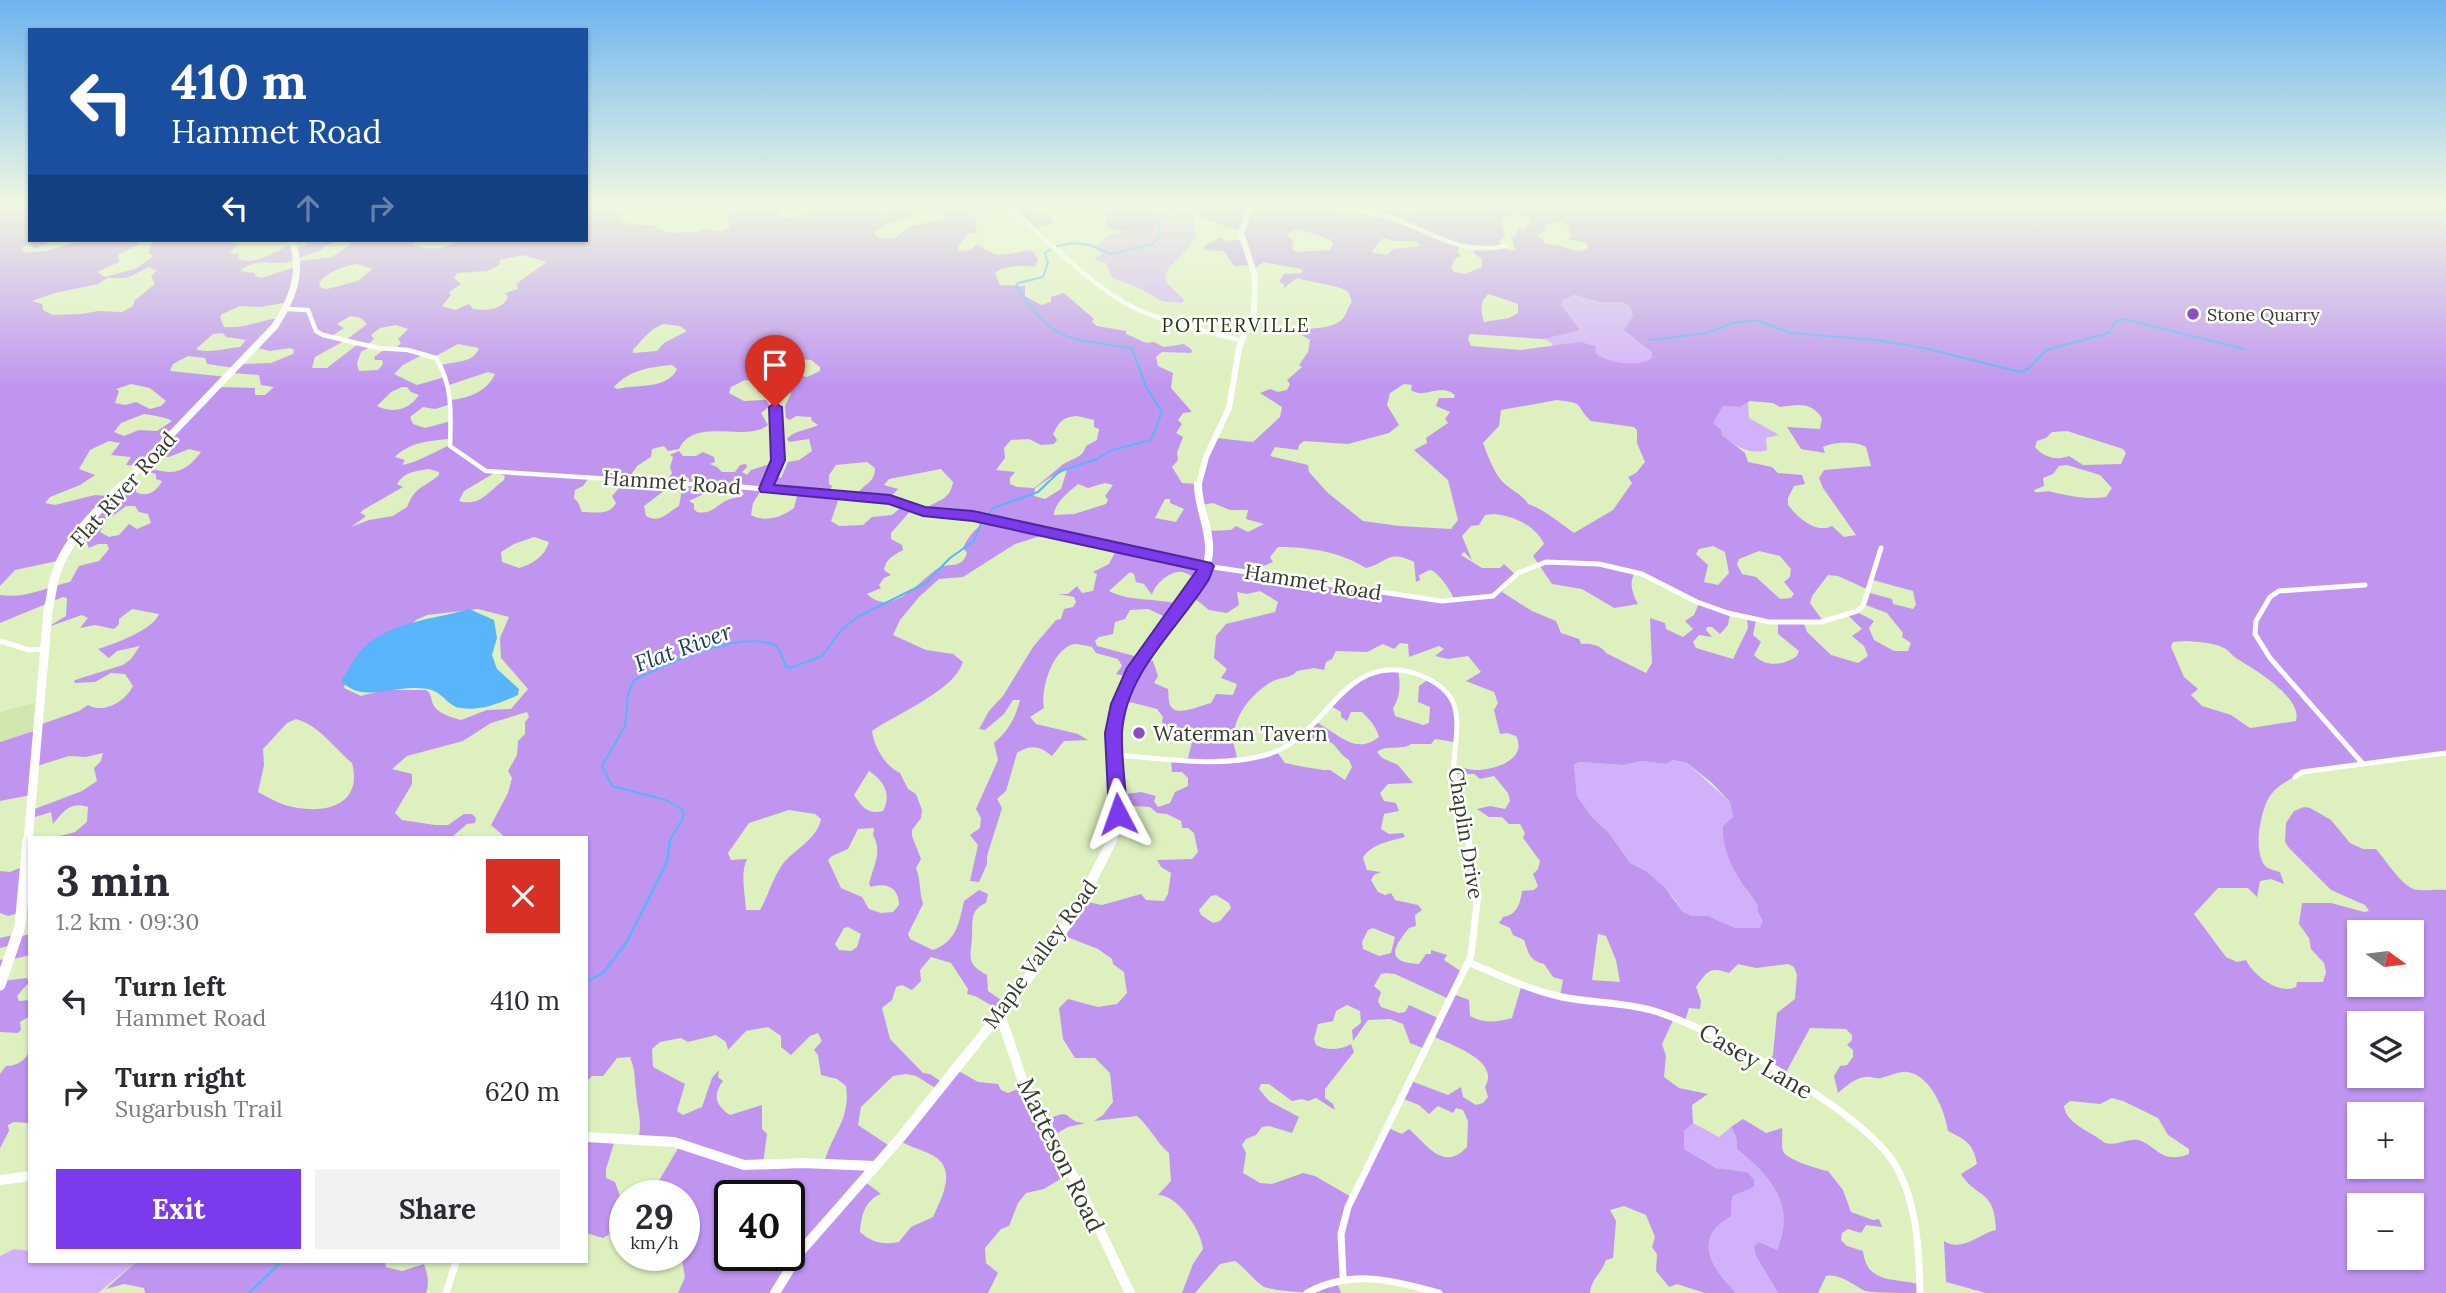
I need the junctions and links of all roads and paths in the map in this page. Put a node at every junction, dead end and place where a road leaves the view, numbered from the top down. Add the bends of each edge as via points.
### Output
1 (299, 267) edge
2 (1078, 267) edge
3 (1252, 267) edge
4 (286, 309) junction
5 (1242, 341) junction
6 (773, 392) dead end
7 (766, 489) junction
8 (1881, 548) dead end
9 (1206, 566) junction
10 (2365, 584) dead end
11 (0, 641) edge
12 (46, 649) junction
13 (2446, 753) edge
14 (1115, 755) junction
15 (2363, 764) junction
16 (2295, 777) dead end
17 (29, 836) edge
18 (28, 849) edge
19 (1468, 962) junction
20 (0, 985) edge
21 (1000, 1014) junction
22 (588, 1137) edge
23 (874, 1166) junction
24 (28, 1176) edge
25 (0, 1180) edge
26 (456, 1263) edge
27 (1343, 1276) junction
28 (446, 1293) edge
29 (775, 1293) edge
30 (1130, 1293) edge
31 (1307, 1293) edge
32 (1439, 1293) edge
33 (1920, 1293) edge

1 - 4 main road, Flat River Road
2 - 5 street via 1125,303
3 - 5 street via 1255,302
4 - 7 street, Hammet Road via 308,310 316,331 323,335 436,358 451,402 450,446 486,471
4 - 12 main road, Flat River Road via 262,342 77,536 50,594
5 - 9 street via 1229,408 1199,475 1198,494 1210,549
6 - 7 street via 778,460
7 - 9 street, Hammet Road via 890,500 923,511 973,516
8 - 9 street, Hammet Road via 1863,606 1837,619 1807,623 1769,622 1728,613 1642,574 1599,564 1546,562 1518,573 1493,596 1441,601
9 - 14 street, Maple Valley Road via 1126,686 1114,724
10 - 15 street via 2279,591 2256,621 2255,634 2270,658
11 - 12 street via 29,650
12 - 17 main road, Flat River Road
13 - 15 street
14 - 19 street, Chaplin Drive via 1248,760 1295,740 1365,674 1399,670 1430,679 1446,691 1456,714 1454,782 1478,897
14 - 21 street, Maple Valley Road via 1119,807 1110,848 1076,912
15 - 16 street via 2302,772
18 - 20 main road, Flat River Road via 20,926
19 - 27 street, Chaplin Drive via 1346,1214 1341,1234
19 - 33 street, Casey Lane via 1546,993 1653,1010 1696,1025 1818,1097 1871,1135 1890,1157 1912,1206
21 - 23 street, Maple Valley Road
21 - 30 street, Matteson Road via 1039,1116 1077,1182
22 - 23 street via 674,1142 744,1165
23 - 29 street, Maple Valley Road via 792,1262
24 - 25 street
26 - 28 street
27 - 31 street
27 - 32 street via 1384,1279

